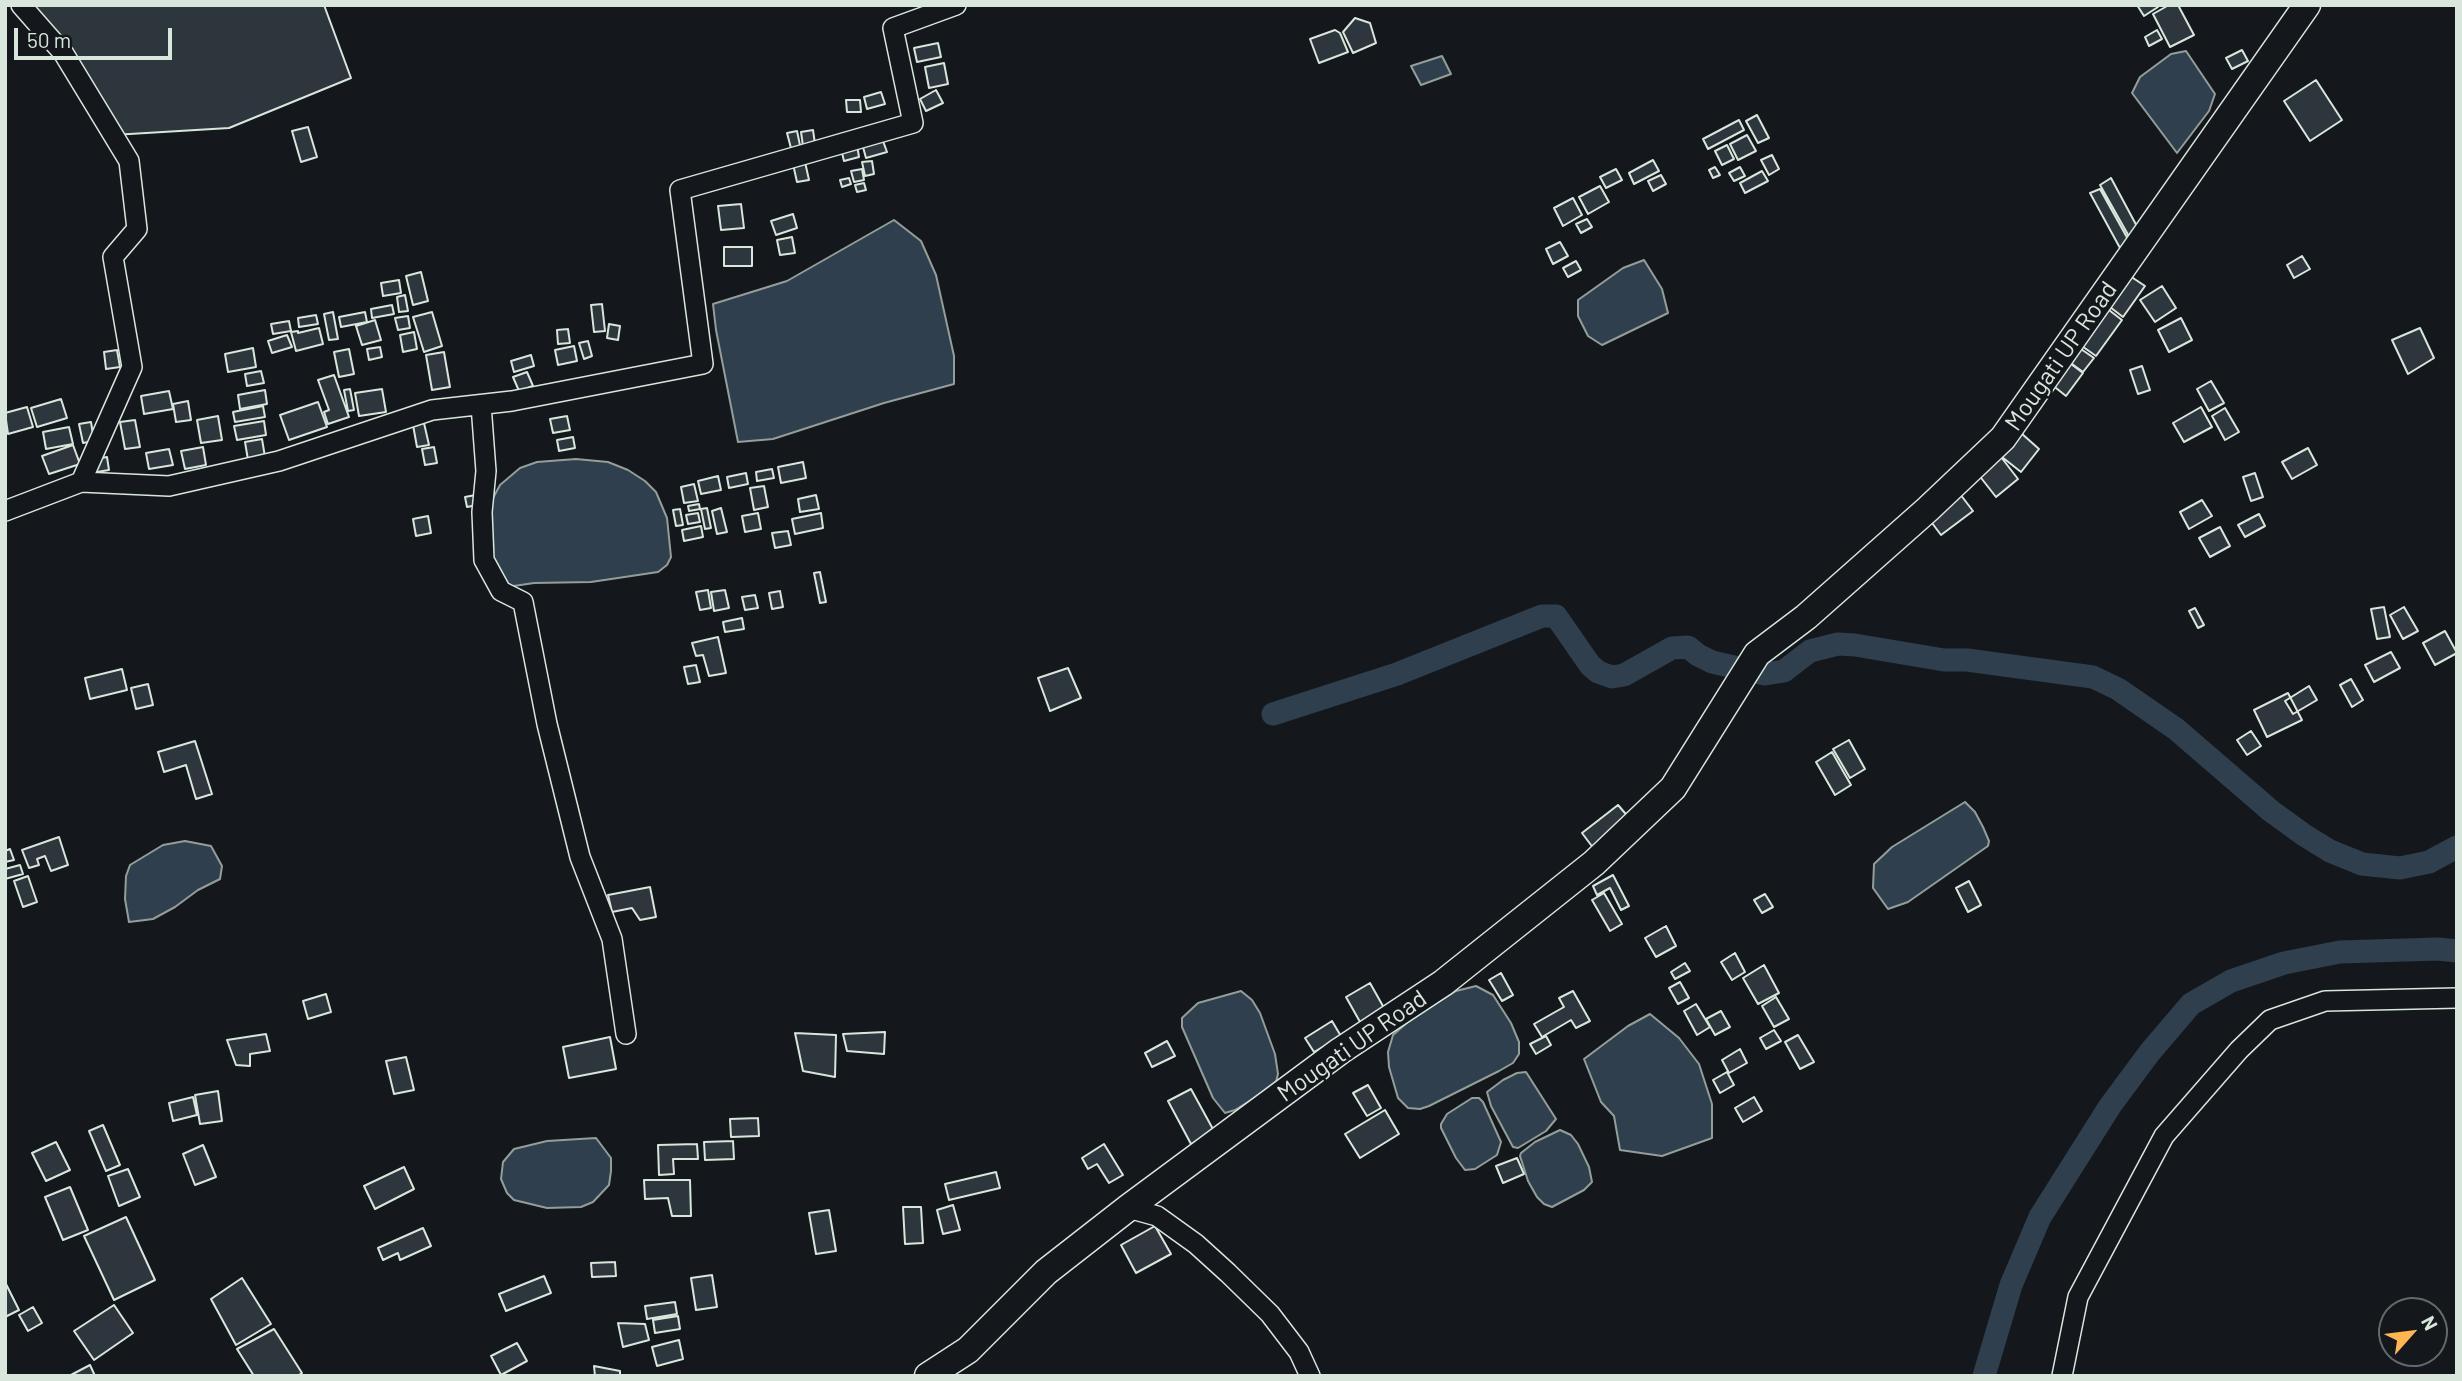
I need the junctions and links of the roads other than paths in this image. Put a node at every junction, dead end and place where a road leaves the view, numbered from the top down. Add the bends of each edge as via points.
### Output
1 (21, 5) edge
2 (956, 5) edge
3 (2307, 5) edge
4 (481, 405) junction
5 (81, 482) junction
6 (5, 511) edge
7 (2457, 998) edge
8 (626, 1034) dead end
9 (1128, 1208) junction
10 (928, 1376) edge
11 (1310, 1376) edge
12 (2062, 1376) edge

1 - 5 street via 64,54 129,161 137,229 113,257 132,367
2 - 4 street via 893,28 913,123 680,190 703,364
3 - 9 street, Mougati UP Road via 2003,438 1826,599 1757,654 1673,788 1594,863 1443,983 1340,1051
4 - 5 street via 432,410 279,461 169,486
4 - 8 street via 486,471 484,560 501,591 523,602 580,857 612,939
5 - 6 street
7 - 12 street via 2325,1002 2270,1020 2164,1136 2078,1297
9 - 10 street, Mougati UP Road via 1046,1272 968,1350
9 - 11 street via 1157,1216 1228,1273 1269,1314 1299,1352

